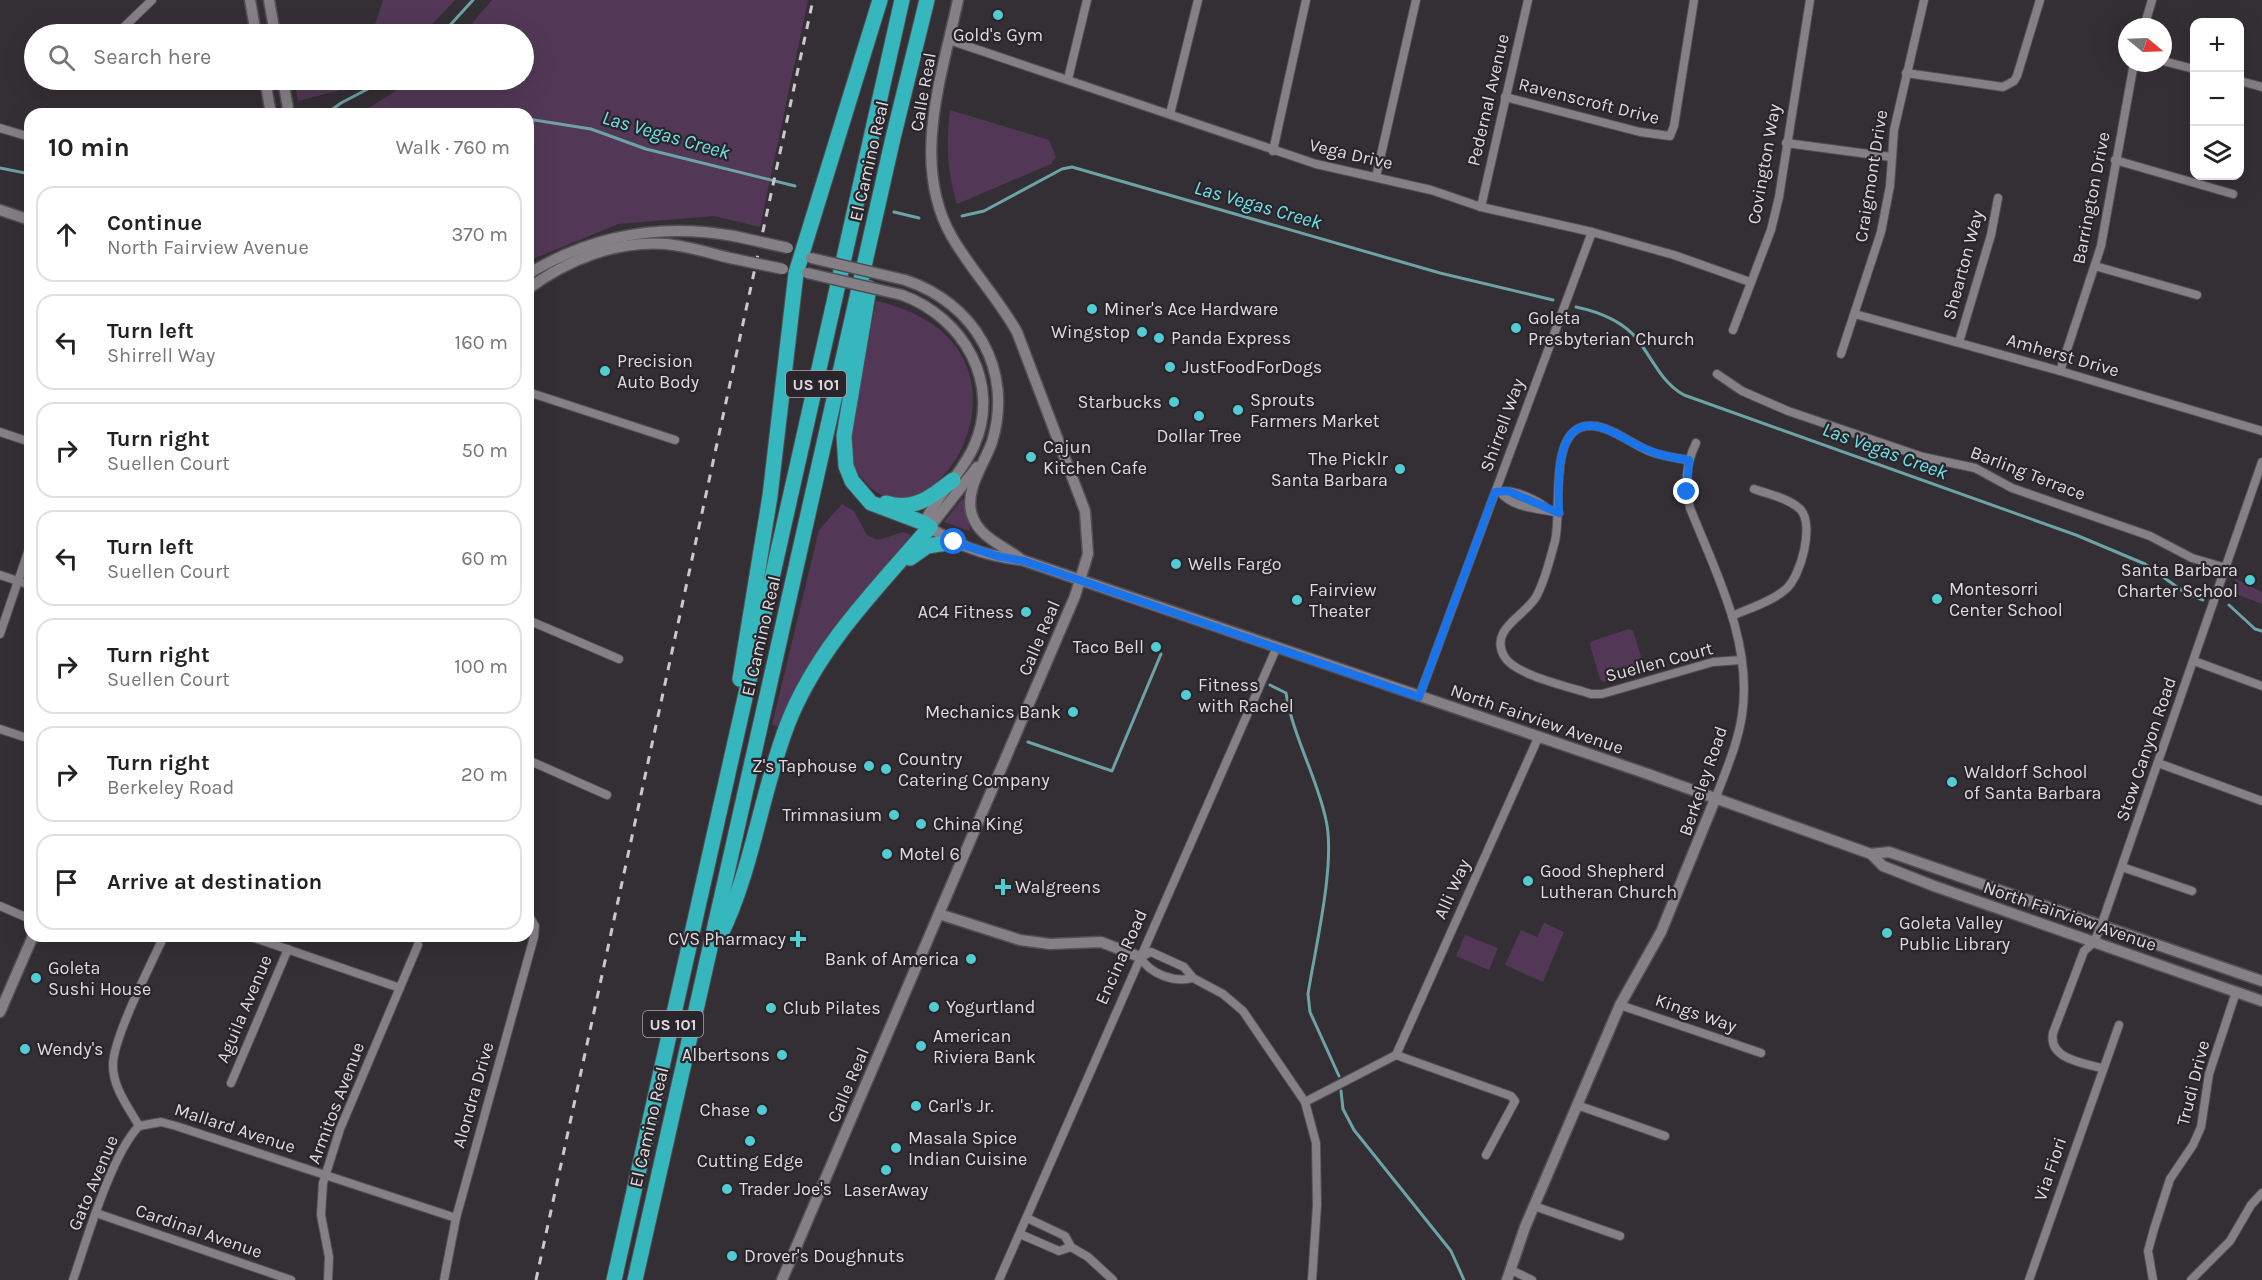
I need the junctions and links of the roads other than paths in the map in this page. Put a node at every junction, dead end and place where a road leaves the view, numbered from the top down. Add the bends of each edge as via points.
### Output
1 (152, 0) edge
2 (250, 0) edge
3 (269, 0) edge
4 (880, 0) edge
5 (902, 0) edge
6 (927, 0) edge
7 (958, 0) edge
8 (1087, 0) edge
9 (1198, 0) edge
10 (1306, 0) edge
11 (1416, 0) edge
12 (1528, 0) edge
13 (1695, 0) edge
14 (1810, 0) edge
15 (1924, 0) edge
16 (2040, 0) edge
17 (2152, 0) edge
18 (2147, 18) edge
19 (127, 24) edge
20 (254, 24) edge
21 (273, 24) edge
22 (949, 40) junction
23 (2172, 63) edge
24 (2190, 68) edge
25 (2132, 72) edge
26 (1906, 73) junction
27 (1068, 79) junction
28 (2014, 81) junction
29 (2244, 82) edge
30 (2023, 87) dead end
31 (2262, 87) edge
32 (266, 90) edge
33 (285, 90) edge
34 (1505, 97) junction
35 (270, 108) edge
36 (288, 108) edge
37 (1170, 114) junction
38 (0, 128) edge
39 (24, 135) edge
40 (1786, 143) junction
41 (1273, 151) junction
42 (1891, 157) junction
43 (2115, 160) junction
44 (1377, 177) junction
45 (2233, 194) dead end
46 (1998, 198) dead end
47 (1481, 207) junction
48 (0, 210) edge
49 (875, 217) junction
50 (24, 218) edge
51 (1592, 232) junction
52 (800, 253) junction
53 (2095, 266) junction
54 (534, 271) edge
55 (795, 272) junction
56 (1750, 282) junction
57 (534, 285) edge
58 (2197, 295) dead end
59 (1855, 314) junction
60 (1733, 330) dead end
61 (1959, 342) junction
62 (1841, 354) dead end
63 (2060, 371) junction
64 (1717, 374) dead end
65 (534, 394) edge
66 (2262, 431) edge
67 (0, 432) edge
68 (24, 440) edge
69 (675, 440) dead end
70 (1696, 443) dead end
71 (985, 458) junction
72 (1689, 460) junction
73 (2262, 462) edge
74 (953, 480) junction
75 (852, 481) junction
76 (1754, 489) dead end
77 (1497, 492) junction
78 (1559, 513) junction
79 (927, 525) junction
80 (954, 542) junction
81 (1022, 560) junction
82 (24, 564) edge
83 (2226, 568) junction
84 (0, 575) edge
85 (18, 581) junction
86 (1081, 581) junction
87 (24, 583) edge
88 (1732, 616) junction
89 (534, 623) edge
90 (0, 634) edge
91 (839, 636) junction
92 (1276, 649) junction
93 (619, 659) dead end
94 (1741, 660) junction
95 (2194, 661) junction
96 (2262, 686) edge
97 (1419, 697) junction
98 (0, 729) edge
99 (24, 737) edge
100 (1538, 738) junction
101 (534, 763) edge
102 (2158, 763) junction
103 (730, 768) junction
104 (607, 795) dead end
105 (1716, 797) junction
106 (2262, 801) edge
107 (1871, 854) junction
108 (2122, 867) junction
109 (2192, 891) dead end
110 (0, 906) edge
111 (939, 914) junction
112 (24, 916) edge
113 (2101, 926) junction
114 (30, 942) edge
115 (161, 942) edge
116 (267, 942) edge
117 (533, 942) edge
118 (2094, 942) junction
119 (418, 945) dead end
120 (288, 949) junction
121 (1140, 957) junction
122 (706, 966) junction
123 (1193, 978) junction
124 (2262, 981) edge
125 (400, 988) junction
126 (2236, 992) junction
127 (2262, 1001) edge
128 (1620, 1005) junction
129 (0, 1012) edge
130 (2119, 1025) dead end
131 (1761, 1053) dead end
132 (1396, 1055) junction
133 (2102, 1068) junction
134 (231, 1083) dead end
135 (1305, 1102) junction
136 (1577, 1105) junction
137 (140, 1125) junction
138 (1665, 1136) dead end
139 (1486, 1155) dead end
140 (325, 1175) junction
141 (2262, 1193) edge
142 (1534, 1206) junction
143 (96, 1213) junction
144 (456, 1218) junction
145 (1027, 1218) junction
146 (1020, 1234) junction
147 (1620, 1236) dead end
148 (1071, 1247) junction
149 (1509, 1275) edge
150 (73, 1280) edge
151 (291, 1280) edge
152 (328, 1280) edge
153 (444, 1280) edge
154 (614, 1280) edge
155 (635, 1280) edge
156 (782, 1280) edge
157 (999, 1280) edge
158 (1113, 1280) edge
159 (1312, 1280) edge
160 (1532, 1280) edge
161 (2029, 1280) edge
162 (2153, 1280) edge
163 (2191, 1280) edge

1 - 19 street
2 - 20 main road
3 - 21 main road
4 - 52 highway
5 - 103 highway, El Camino Real / US 101
6 - 49 highway, El Camino Real / US 101
7 - 22 main road, Calle Real
8 - 27 street
9 - 37 street
10 - 41 street
11 - 44 street
12 - 34 street, Pedernal Avenue
13 - 34 street, Ravenscroft Drive via 1670,136 1640,132
14 - 40 street, Covington Way
15 - 26 street, Craigmont Drive
16 - 28 street
17 - 18 street
22 - 27 street, Vega Drive
22 - 86 main road, Calle Real via 931,128 930,154 936,190 951,235 1017,332 1079,494 1089,542
23 - 24 street
25 - 43 street, Barrington Drive
26 - 28 street via 2002,87
26 - 42 street, Craigmont Drive
27 - 37 street, Vega Drive
28 - 30 street
29 - 31 street
32 - 35 main road
33 - 36 main road
34 - 47 street, Pedernal Avenue
37 - 41 street, Vega Drive
38 - 39 street
40 - 42 street
40 - 56 street, Covington Way via 1771,230
41 - 44 street, Vega Drive
42 - 59 street, Craigmont Drive via 1881,232
43 - 45 street
43 - 53 street, Barrington Drive
44 - 47 street, Vega Drive
46 - 61 street, Shearton Way
47 - 51 street, Vega Drive
48 - 50 main road
49 - 75 highway via 867,301 844,436 844,456
49 - 122 highway, El Camino Real / US 101
51 - 56 street, Vega Drive
51 - 77 street, Shirrell Way
52 - 54 main road, North Fairview Avenue, bridge via 734,236 681,229 629,234 576,249
52 - 55 highway
52 - 71 main road, North Fairview Avenue, bridge via 905,280 959,310 970,321 995,374 998,406 995,431
53 - 58 street
53 - 63 street, Barrington Drive
55 - 57 main road, bridge via 673,245 625,246 577,260
55 - 74 main road, bridge via 902,295 930,308 953,327 970,351 983,394 981,427 970,456
55 - 103 highway via 764,539 729,740
56 - 60 street, Covington Way
59 - 61 street, Amherst Drive
59 - 62 street, Craigmont Drive
61 - 63 street, Amherst Drive
63 - 66 street, Amherst Drive
64 - 83 street, Barling Terrace via 1742,391 1788,411 1923,457 1975,468 2012,488 2150,536 2192,558
65 - 69 street
67 - 68 street
70 - 72 street, Berkeley Road
71 - 79 main road, North Fairview Avenue
71 - 81 main road, North Fairview Avenue via 971,495 972,516 988,537
72 - 78 street, Suellen Court via 1649,451 1597,426 1579,428 1570,434 1561,458
72 - 88 street, Berkeley Road via 1686,477 1690,508
73 - 83 street, Stow Canyon Road
74 - 75 highway via 924,501 902,506 879,500
74 - 79 main road
75 - 79 highway via 876,506
76 - 88 street via 1800,509 1806,517 1807,536 1788,587
77 - 78 street via 1508,491
77 - 97 street, Shirrell Way
78 - 94 street, Suellen Court via 1555,540 1535,599 1503,634 1501,648 1512,665 1569,687 1602,694 1713,662
79 - 80 main road, North Fairview Avenue
79 - 91 highway
80 - 81 main road, North Fairview Avenue
80 - 91 highway via 927,546 915,554
81 - 86 main road, North Fairview Avenue
82 - 85 street
83 - 95 street, Stow Canyon Road
84 - 85 street
85 - 87 street
85 - 90 street
86 - 92 main road, North Fairview Avenue
86 - 111 main road, Calle Real
88 - 94 street, Berkeley Road
89 - 93 street
91 - 122 highway via 810,678 788,722 726,925
92 - 97 main road, North Fairview Avenue
92 - 121 street, Encina Road
94 - 105 street, Berkeley Road via 1742,714
95 - 96 street
95 - 102 street, Stow Canyon Road
97 - 100 main road, North Fairview Avenue
98 - 99 street
100 - 105 main road, North Fairview Avenue
100 - 132 street, Alli Way
101 - 104 street
102 - 106 street
102 - 108 street, Stow Canyon Road
103 - 154 highway, El Camino Real / US 101
105 - 107 main road, North Fairview Avenue
105 - 128 main road, Berkeley Road via 1660,932
107 - 113 main road, North Fairview Avenue via 1889,852
107 - 118 main road, North Fairview Avenue via 1890,869
108 - 109 street
108 - 113 street, Stow Canyon Road
110 - 112 street
111 - 121 main road via 1020,940 1050,944 1101,942
111 - 156 main road, Calle Real
113 - 118 street, Stow Canyon Road
113 - 124 main road, North Fairview Avenue
114 - 129 main road
115 - 137 street, Gato Avenue via 118,1039 112,1065 127,1106
116 - 120 street
117 - 144 street, Alondra Drive
118 - 126 main road, North Fairview Avenue
118 - 133 street, Stow Canyon Road via 2085,951 2064,1000 2052,1043 2062,1056
119 - 125 street, Armitos Avenue
120 - 125 street
120 - 134 street, Aguila Avenue
121 - 123 street via 1147,968 1180,982
121 - 123 street via 1151,952 1184,967
121 - 145 street, Encina Road
122 - 155 highway, El Camino Real / US 101
123 - 135 street via 1223,994 1243,1011
125 - 140 street, Armitos Avenue via 340,1129
126 - 127 main road, North Fairview Avenue
126 - 162 street, Trudi Drive via 2209,1074 2200,1127 2170,1179 2154,1229 2148,1251
128 - 131 street, Kings Way
128 - 136 main road, Berkeley Road
130 - 133 street, Via Fiori
132 - 135 street
132 - 139 street via 1511,1096 1515,1101
133 - 161 street, Via Fiori
135 - 159 street via 1316,1143
136 - 138 street
136 - 142 main road, Berkeley Road
137 - 140 street, Mallard Avenue via 161,1122 176,1126
137 - 143 street, Gato Avenue via 130,1136
140 - 144 street, Mallard Avenue
140 - 152 street, Armitos Avenue via 320,1198 329,1257
141 - 163 street via 2251,1204 2230,1241
142 - 147 street
142 - 149 main road, Berkeley Road
143 - 150 street, Gato Avenue
143 - 151 street, Cardinal Avenue
144 - 153 street, Alondra Drive
145 - 146 street, Encina Road
145 - 148 street via 1065,1236
146 - 148 street via 1059,1251
146 - 157 street, Encina Road
148 - 158 street
149 - 160 street

